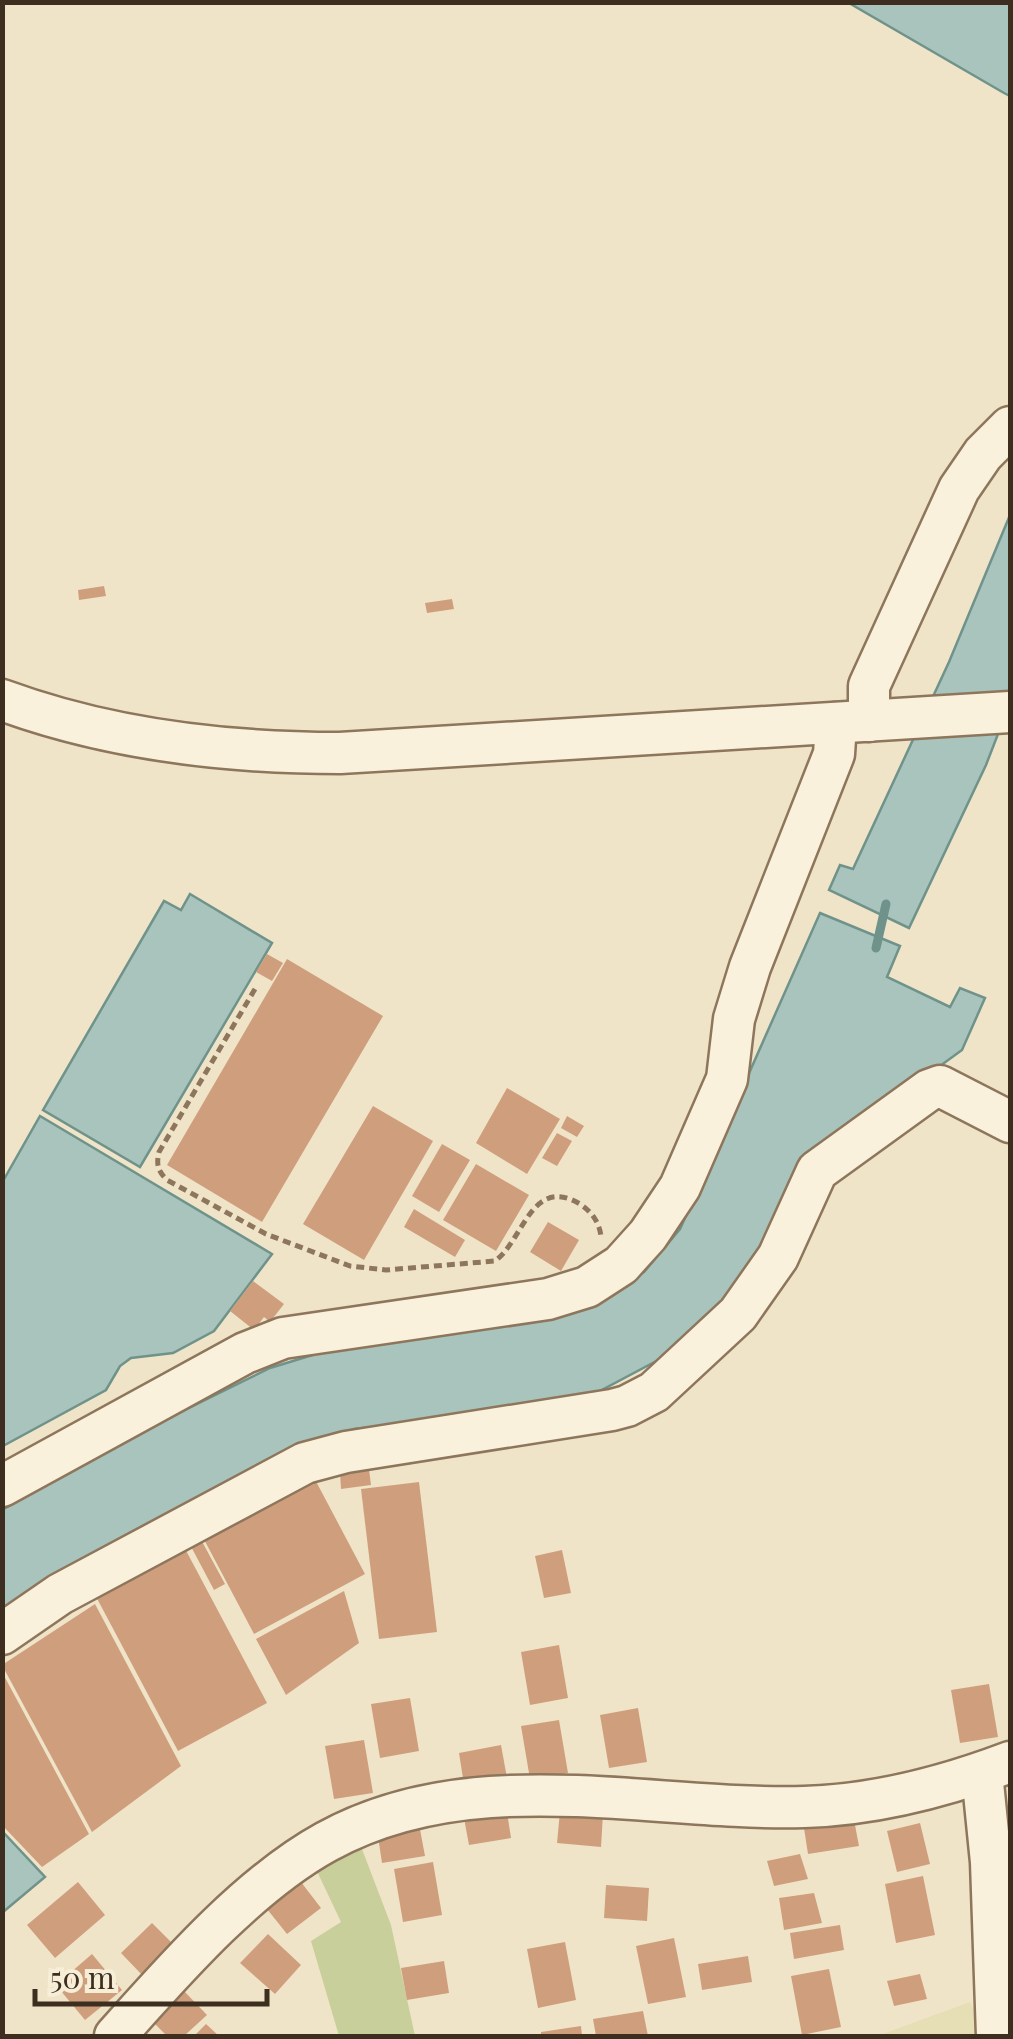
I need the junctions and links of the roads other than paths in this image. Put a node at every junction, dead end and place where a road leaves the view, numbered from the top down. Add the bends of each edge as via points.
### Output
1 (1010, 427) edge
2 (2, 700) edge
3 (1010, 712) edge
4 (865, 721) junction
5 (1010, 1122) edge
6 (2, 1486) edge
7 (2, 1634) edge
8 (996, 1767) edge
9 (115, 2036) edge
10 (997, 2036) edge

1 - 4 street via 959,489 870,686
2 - 4 street via 124,734 294,753
3 - 4 street
4 - 6 street via 834,754 745,984 727,1078 670,1204 622,1265 587,1287 548,1299 283,1338
5 - 7 street via 940,1086 817,1171 790,1236 752,1296 641,1400 304,1463 60,1594
8 - 9 street via 908,1794 837,1806 527,1795 446,1802 380,1819 329,1840 261,1888
8 - 10 street via 991,1862

